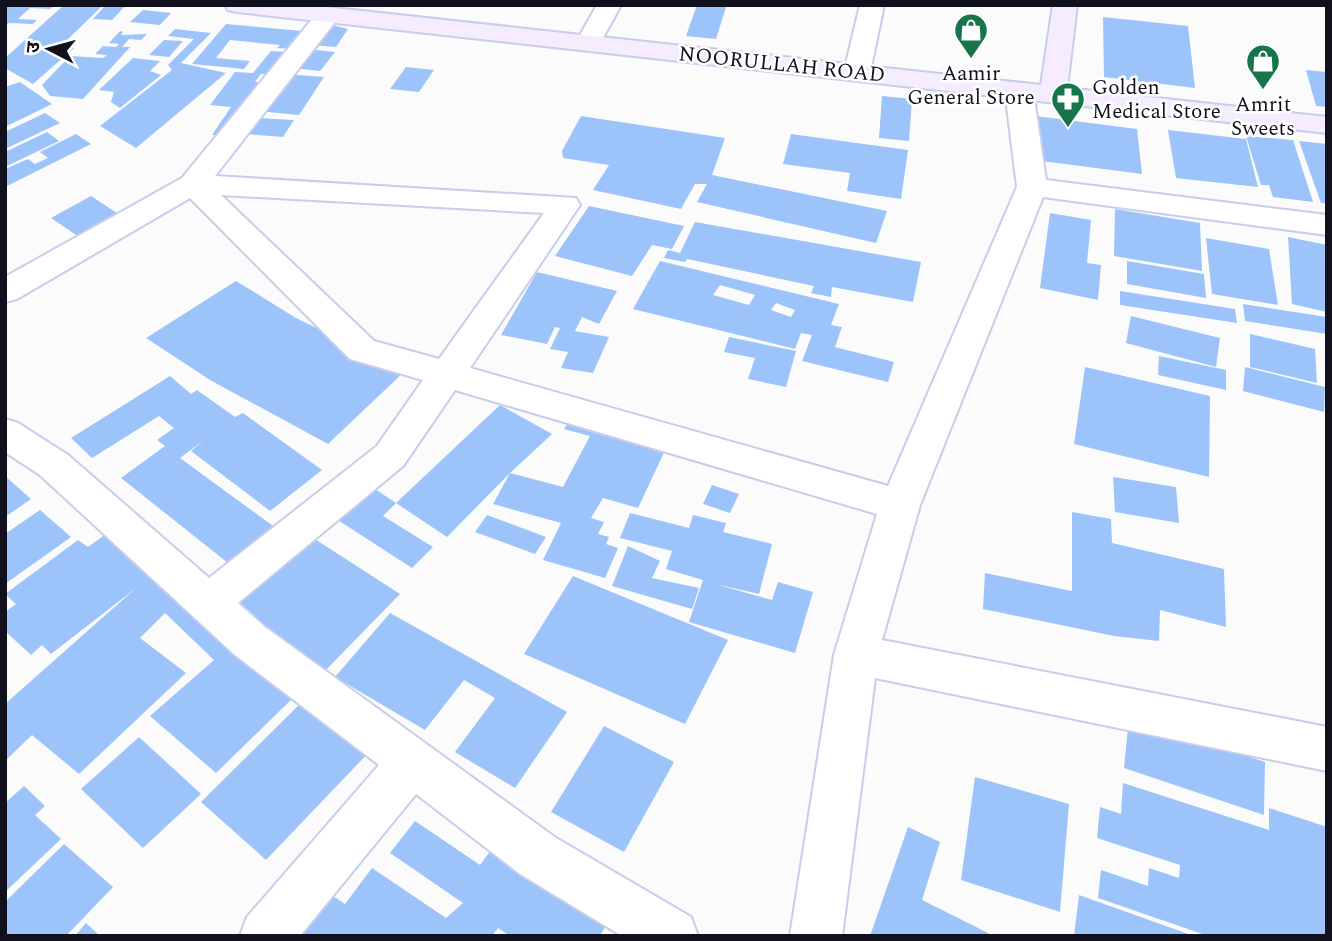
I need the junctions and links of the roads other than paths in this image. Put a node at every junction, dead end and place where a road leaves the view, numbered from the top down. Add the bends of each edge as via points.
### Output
1 (237, 5) edge
2 (609, 5) edge
3 (872, 5) edge
4 (1065, 5) edge
5 (327, 17) junction
6 (589, 42) junction
7 (857, 72) junction
8 (1036, 92) junction
9 (1327, 125) edge
10 (193, 184) junction
11 (1032, 187) junction
12 (1327, 226) edge
13 (5, 291) edge
14 (447, 375) junction
15 (5, 433) edge
16 (900, 505) junction
17 (208, 603) junction
18 (856, 655) junction
19 (1327, 749) edge
20 (413, 761) junction
21 (266, 936) edge
22 (672, 936) edge
23 (816, 936) edge

1 - 5 main road, NOORULLAH ROAD
2 - 6 street
3 - 7 street
4 - 8 main road
5 - 6 main road, NOORULLAH ROAD
5 - 10 street
6 - 7 main road, NOORULLAH ROAD
7 - 8 main road, NOORULLAH ROAD
8 - 9 main road, NOORULLAH ROAD
8 - 11 street
10 - 13 street
10 - 14 street via 362,350
10 - 14 street via 565,205
11 - 12 street
11 - 16 street
14 - 16 street
14 - 17 street via 390,456
15 - 17 street via 54,465
16 - 18 street
17 - 20 street via 250,641
18 - 19 street
18 - 23 street
20 - 21 street
20 - 22 street via 538,856

